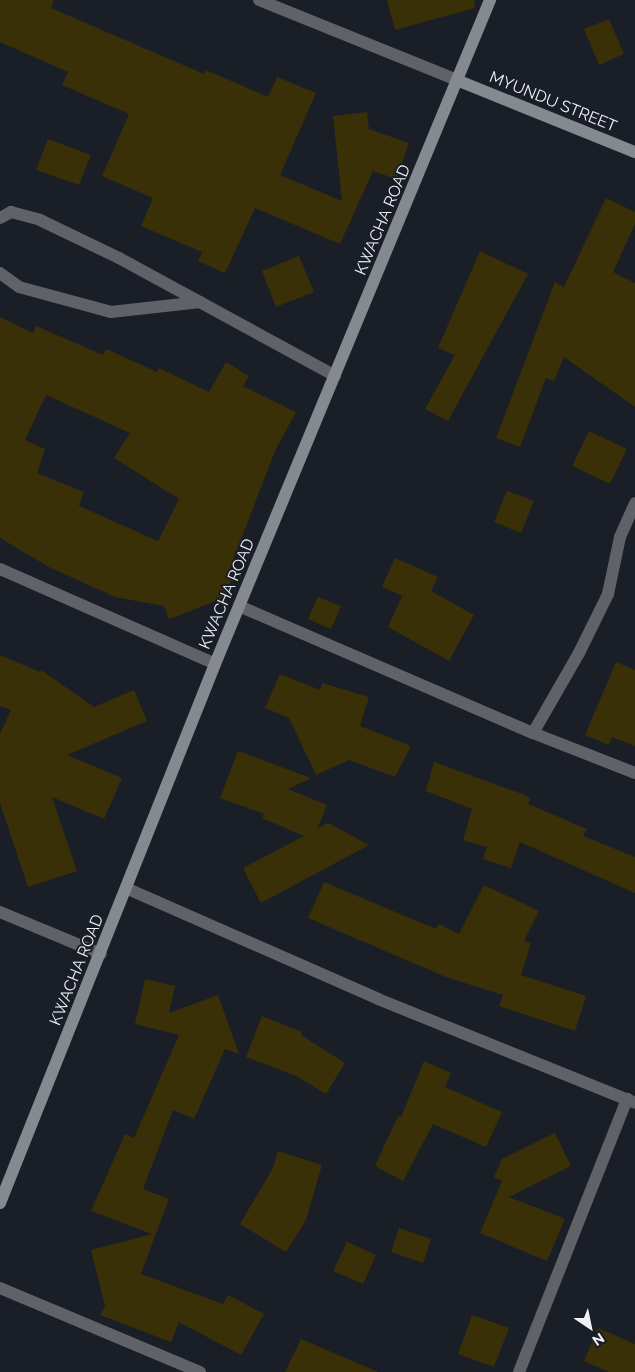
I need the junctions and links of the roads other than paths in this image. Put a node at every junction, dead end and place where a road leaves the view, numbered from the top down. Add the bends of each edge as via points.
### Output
1 (259, 0) edge
2 (490, 0) edge
3 (459, 81) junction
4 (635, 152) edge
5 (0, 218) edge
6 (0, 273) edge
7 (200, 302) junction
8 (335, 376) junction
9 (635, 503) edge
10 (0, 568) edge
11 (239, 606) junction
12 (215, 664) junction
13 (533, 733) junction
14 (635, 773) edge
15 (128, 889) junction
16 (0, 912) edge
17 (101, 954) junction
18 (631, 1101) edge
19 (0, 1203) edge
20 (0, 1288) edge
21 (200, 1372) edge
22 (519, 1372) edge

1 - 3 street
2 - 3 main road, KWACHA ROAD
3 - 4 main road, MYUNDU STREET
3 - 8 main road, KWACHA ROAD
5 - 7 street via 11,212 40,220
6 - 7 street via 19,287 111,312
7 - 8 street
8 - 11 main road, KWACHA ROAD
9 - 13 street via 620,537 608,594 580,653
10 - 12 street
11 - 12 main road, KWACHA ROAD
11 - 13 street
12 - 15 main road, KWACHA ROAD
13 - 14 street
15 - 17 main road, KWACHA ROAD
15 - 18 street via 378,999
16 - 17 street
17 - 19 main road, KWACHA ROAD
18 - 22 street
20 - 21 street

